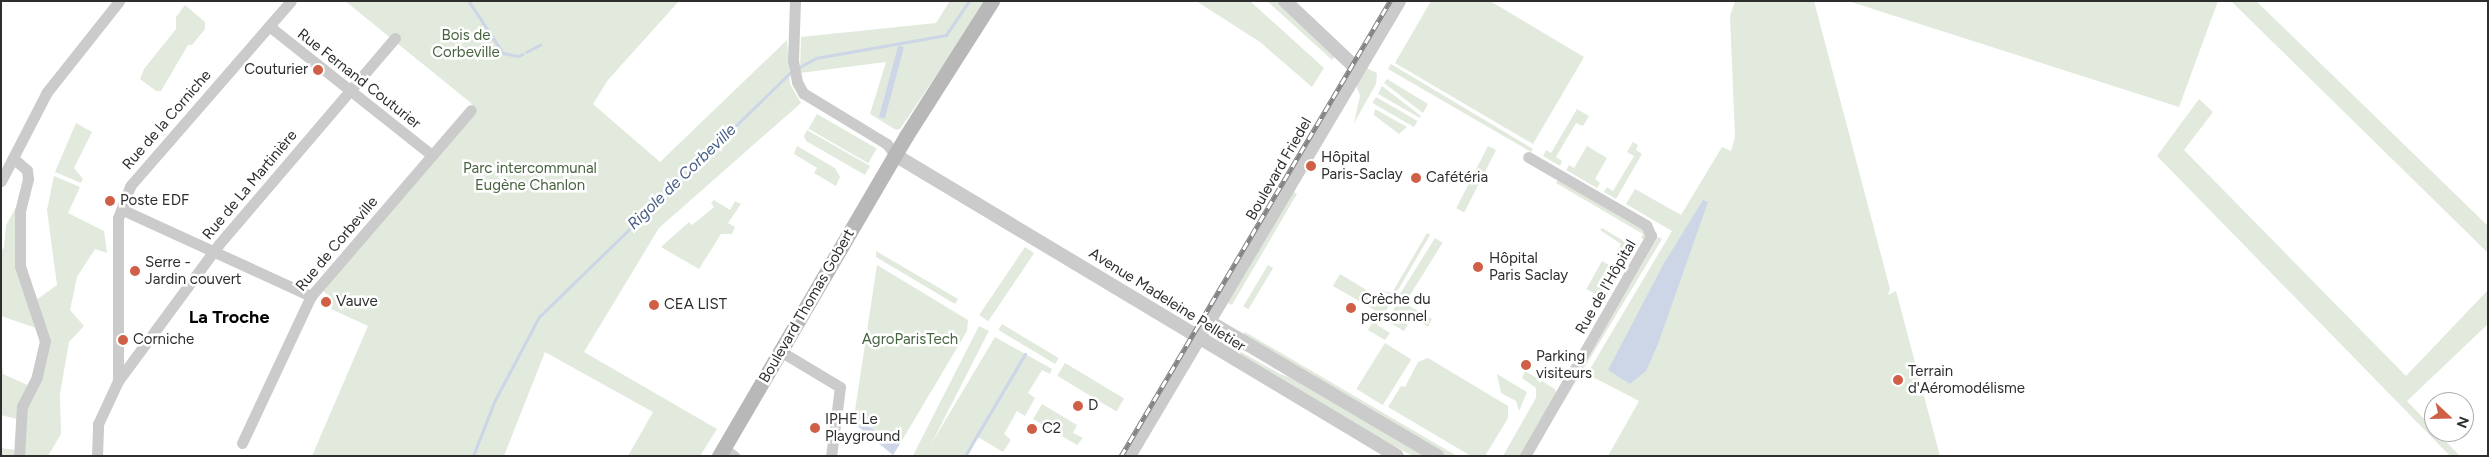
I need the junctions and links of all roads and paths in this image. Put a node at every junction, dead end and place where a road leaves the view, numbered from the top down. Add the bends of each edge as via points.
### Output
1 (120, 1) edge
2 (290, 1) edge
3 (795, 1) edge
4 (992, 1) edge
5 (1285, 1) edge
6 (1399, 1) edge
7 (269, 26) junction
8 (395, 38) dead end
9 (1358, 70) junction
10 (350, 91) junction
11 (471, 110) dead end
12 (432, 155) junction
13 (895, 156) junction
14 (1528, 157) dead end
15 (13, 158) junction
16 (1, 181) edge
17 (124, 210) junction
18 (214, 252) junction
19 (312, 296) junction
20 (1208, 321) junction
21 (1199, 335) junction
22 (780, 352) junction
23 (118, 381) junction
24 (242, 443) dead end
25 (725, 453) edge
26 (19, 456) edge
27 (97, 456) edge
28 (831, 456) edge
29 (1129, 456) edge
30 (1397, 456) edge
31 (1437, 456) edge
32 (1525, 456) edge

1 - 15 street via 47,92
2 - 7 street, Rue de la Corniche
3 - 13 street via 793,61 796,82 803,93 887,144
4 - 13 main road, Boulevard Thomas Gobert
5 - 9 street
6 - 9 street, Boulevard Friedel
7 - 10 street, Rue Fernand Couturier
7 - 17 street, Rue de la Corniche via 130,186
8 - 10 street, Rue de La Martinière
9 - 20 street, Boulevard Friedel
10 - 12 street, Rue Fernand Couturier
10 - 18 street, Rue de La Martinière
11 - 12 street, Rue de Corbeville
12 - 19 street, Rue de Corbeville
13 - 21 street, Avenue Madeleine Pelletier
13 - 22 main road, Boulevard Thomas Gobert
14 - 32 street, Rue de l'Hôpital via 1646,225 1651,236
15 - 16 street
15 - 26 street via 27,170 28,179 20,211 20,266 45,341 37,377 22,406
17 - 18 street
17 - 23 street, Rue de la Corniche via 118,218
18 - 19 street
18 - 23 street, Rue de La Martinière
19 - 24 street, Rue de Corbeville
20 - 21 street, Boulevard Friedel
20 - 31 street, Avenue Madeleine Pelletier
21 - 29 street, Boulevard Friedel
21 - 30 street, Avenue Madeleine Pelletier via 1209,346
22 - 25 main road, Boulevard Thomas Gobert
22 - 28 street via 840,387
23 - 27 street, Rue de la Corniche via 98,424

